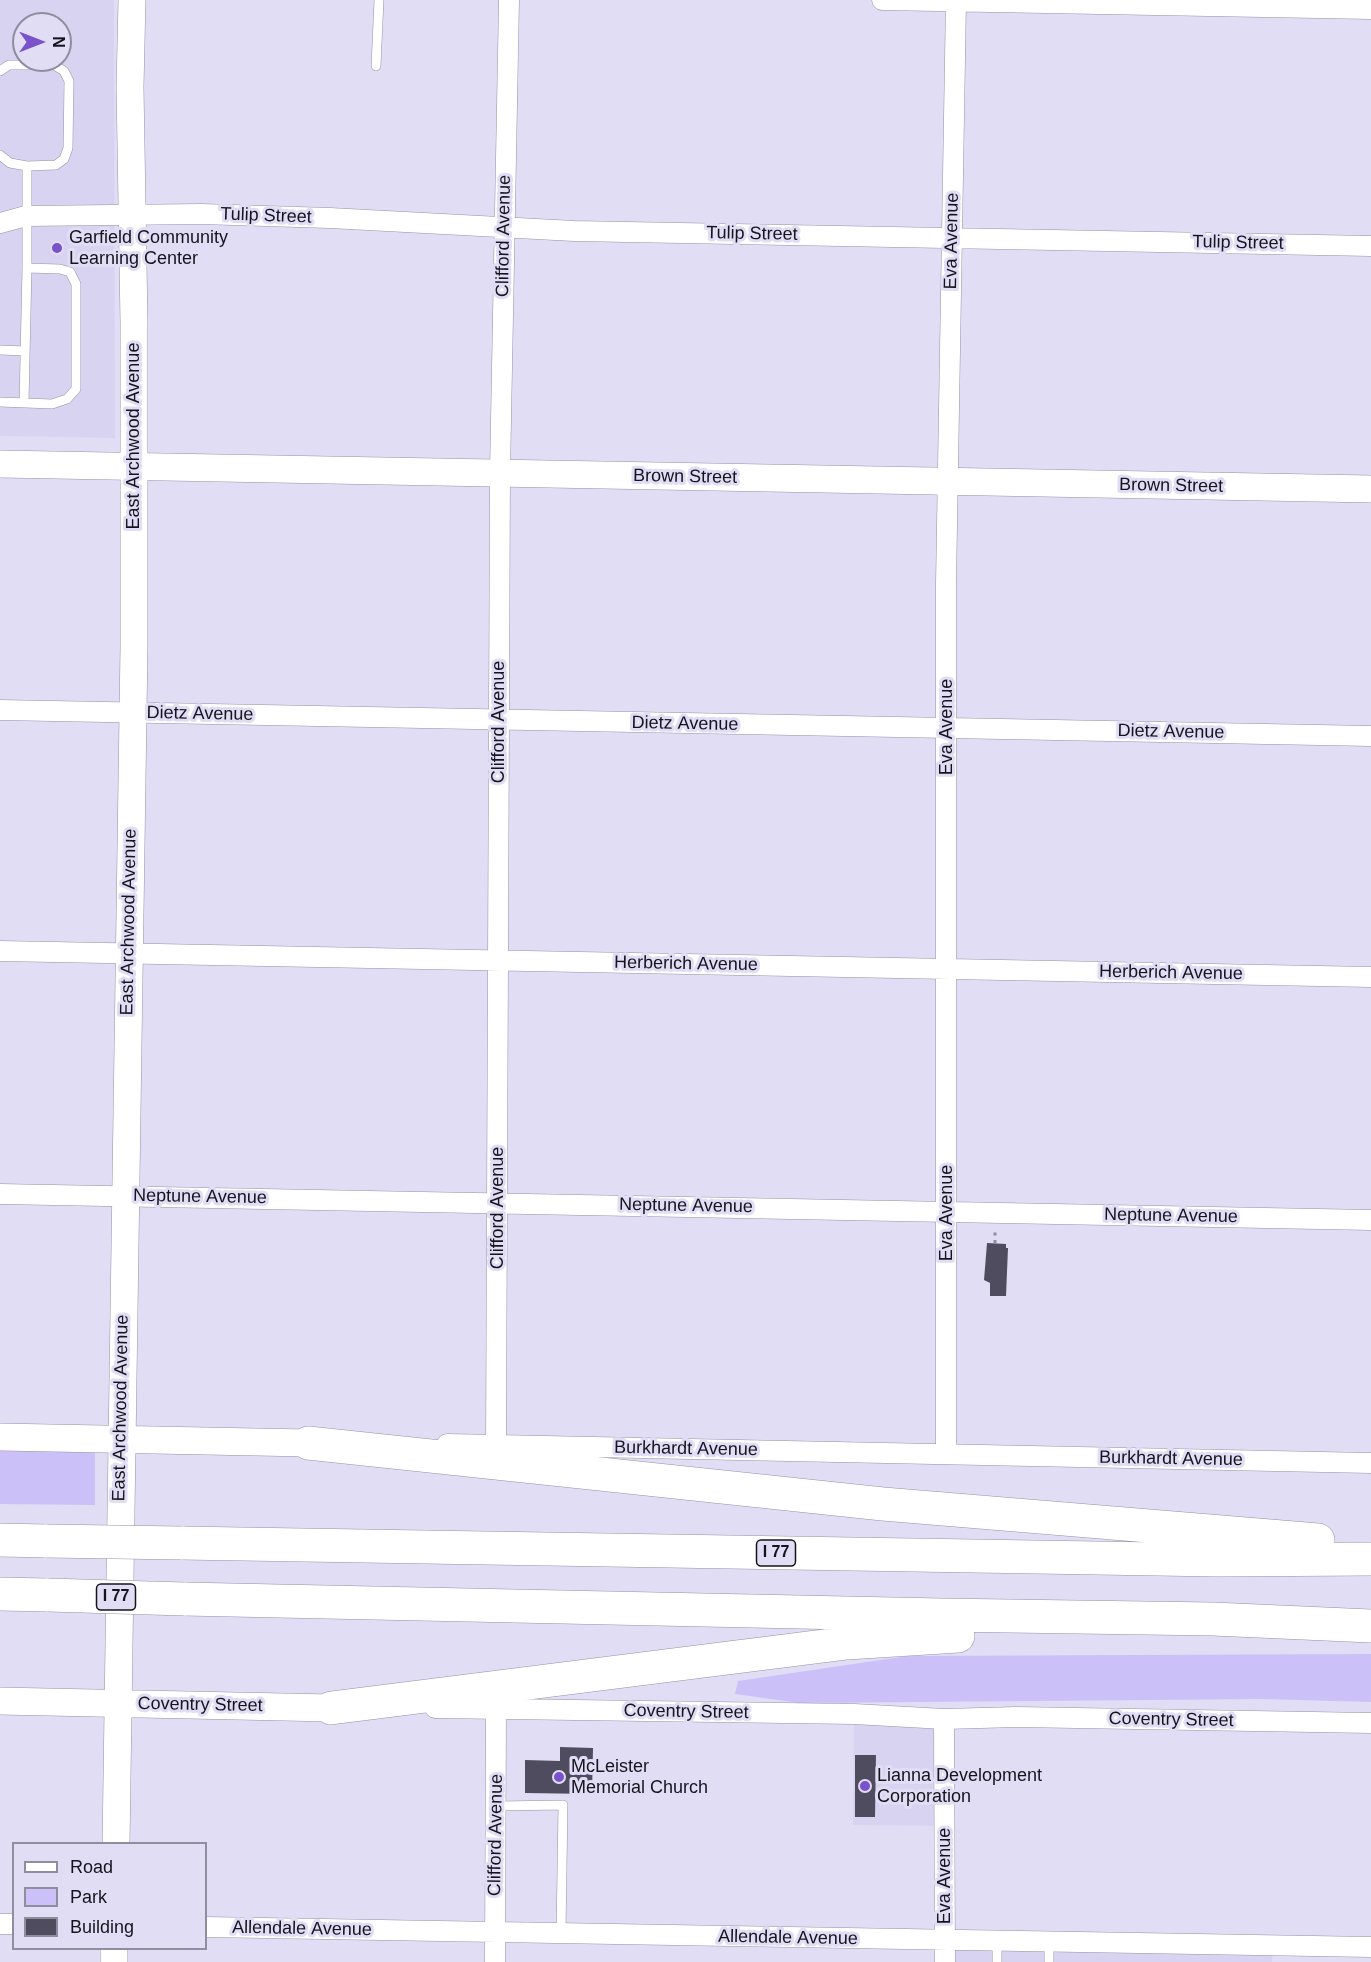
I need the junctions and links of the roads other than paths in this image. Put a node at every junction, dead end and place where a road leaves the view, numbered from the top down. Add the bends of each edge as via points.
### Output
1 (132, 0) edge
2 (379, 0) edge
3 (509, 0) edge
4 (882, 0) edge
5 (956, 1) edge
6 (1371, 9) edge
7 (376, 66) dead end
8 (0, 71) edge
9 (0, 155) edge
10 (27, 166) junction
11 (133, 214) junction
12 (26, 216) junction
13 (0, 223) edge
14 (504, 228) junction
15 (952, 238) junction
16 (1371, 246) edge
17 (27, 268) junction
18 (0, 350) edge
19 (25, 351) junction
20 (0, 402) edge
21 (24, 403) junction
22 (0, 464) edge
23 (135, 467) junction
24 (500, 473) junction
25 (948, 481) junction
26 (1371, 489) edge
27 (0, 710) edge
28 (131, 713) junction
29 (499, 719) junction
30 (947, 729) junction
31 (1371, 736) edge
32 (0, 951) edge
33 (128, 953) junction
34 (498, 961) junction
35 (948, 971) junction
36 (1371, 977) edge
37 (0, 1194) edge
38 (123, 1195) junction
39 (497, 1202) junction
40 (947, 1211) junction
41 (1371, 1220) edge
42 (0, 1437) edge
43 (122, 1438) junction
44 (308, 1443) junction
45 (496, 1444) junction
46 (946, 1454) junction
47 (1371, 1463) edge
48 (0, 1540) edge
49 (1371, 1545) edge
50 (1371, 1560) edge
51 (0, 1594) edge
52 (1306, 1625) junction
53 (1371, 1626) edge
54 (0, 1701) edge
55 (117, 1703) junction
56 (331, 1707) junction
57 (495, 1708) junction
58 (944, 1719) junction
59 (1371, 1723) edge
60 (497, 1806) junction
61 (116, 1842) edge
62 (207, 1927) edge
63 (494, 1934) junction
64 (561, 1935) junction
65 (944, 1940) junction
66 (997, 1941) junction
67 (1049, 1942) junction
68 (1371, 1947) edge
69 (495, 1962) edge
70 (945, 1962) edge
71 (997, 1962) edge
72 (1049, 1962) edge

1 - 11 main road, East Archwood Avenue
2 - 7 lane
3 - 14 street, Clifford Avenue
4 - 5 street
5 - 6 street
5 - 15 street, Eva Avenue
8 - 10 lane via 9,65 54,65 64,71 69,81 68,148 64,159 56,165
9 - 10 lane via 10,163
10 - 12 lane
11 - 12 street, Tulip Street
11 - 14 street, Tulip Street via 330,218
11 - 23 main road, East Archwood Avenue
12 - 13 street, Tulip Street
12 - 17 lane
14 - 15 street, Tulip Street
14 - 24 street, Clifford Avenue
15 - 16 street, Tulip Street
15 - 25 street, Eva Avenue
17 - 19 lane
17 - 21 lane via 70,272 75,284 75,389 67,399 52,404
18 - 19 lane
19 - 21 lane
20 - 21 lane
22 - 23 main road, Brown Street
23 - 24 main road, Brown Street
23 - 28 main road, East Archwood Avenue
24 - 25 main road, Brown Street
24 - 29 street, Clifford Avenue
25 - 26 main road, Brown Street
25 - 30 street, Eva Avenue
27 - 28 street, Dietz Avenue
28 - 29 street, Dietz Avenue
28 - 33 main road, East Archwood Avenue
29 - 30 street, Dietz Avenue
29 - 34 street, Clifford Avenue
30 - 31 street, Dietz Avenue
30 - 35 street, Eva Avenue
32 - 33 street, Herberich Avenue
33 - 34 street, Herberich Avenue
33 - 38 main road, East Archwood Avenue
34 - 35 street, Herberich Avenue
34 - 39 street, Clifford Avenue
35 - 36 street, Herberich Avenue
35 - 40 street, Eva Avenue
37 - 38 street, Neptune Avenue
38 - 39 street, Neptune Avenue
38 - 43 main road, East Archwood Avenue
39 - 40 street, Neptune Avenue
39 - 45 street, Clifford Avenue
40 - 41 street, Neptune Avenue
40 - 46 street, Eva Avenue
42 - 43 main road, Burkhardt Avenue
43 - 44 main road, Burkhardt Avenue
43 - 55 main road, East Archwood Avenue
44 - 45 street, Burkhardt Avenue
44 - 49 highway via 883,1504
45 - 46 street, Burkhardt Avenue
46 - 47 street, Burkhardt Avenue
48 - 50 highway, I 77, bridge
51 - 52 highway, I 77, bridge via 941,1616 1213,1618
52 - 53 highway, I 77
52 - 56 highway via 1150,1635 1010,1635 847,1643
54 - 55 main road, Coventry Street
55 - 56 main road, Coventry Street
55 - 61 main road, East Archwood Avenue
56 - 57 street, Coventry Street
57 - 58 street, Coventry Street
57 - 60 street, Clifford Avenue
58 - 59 street, Coventry Street
58 - 65 street, Eva Avenue
60 - 63 street, Clifford Avenue
60 - 64 lane via 563,1805
62 - 63 street, Allendale Avenue
63 - 64 street, Allendale Avenue
63 - 69 street, Clifford Avenue
64 - 65 street, Allendale Avenue
65 - 66 street, Allendale Avenue
65 - 70 street, Eva Avenue
66 - 67 street, Allendale Avenue
66 - 71 lane
67 - 68 street, Allendale Avenue
67 - 72 lane

